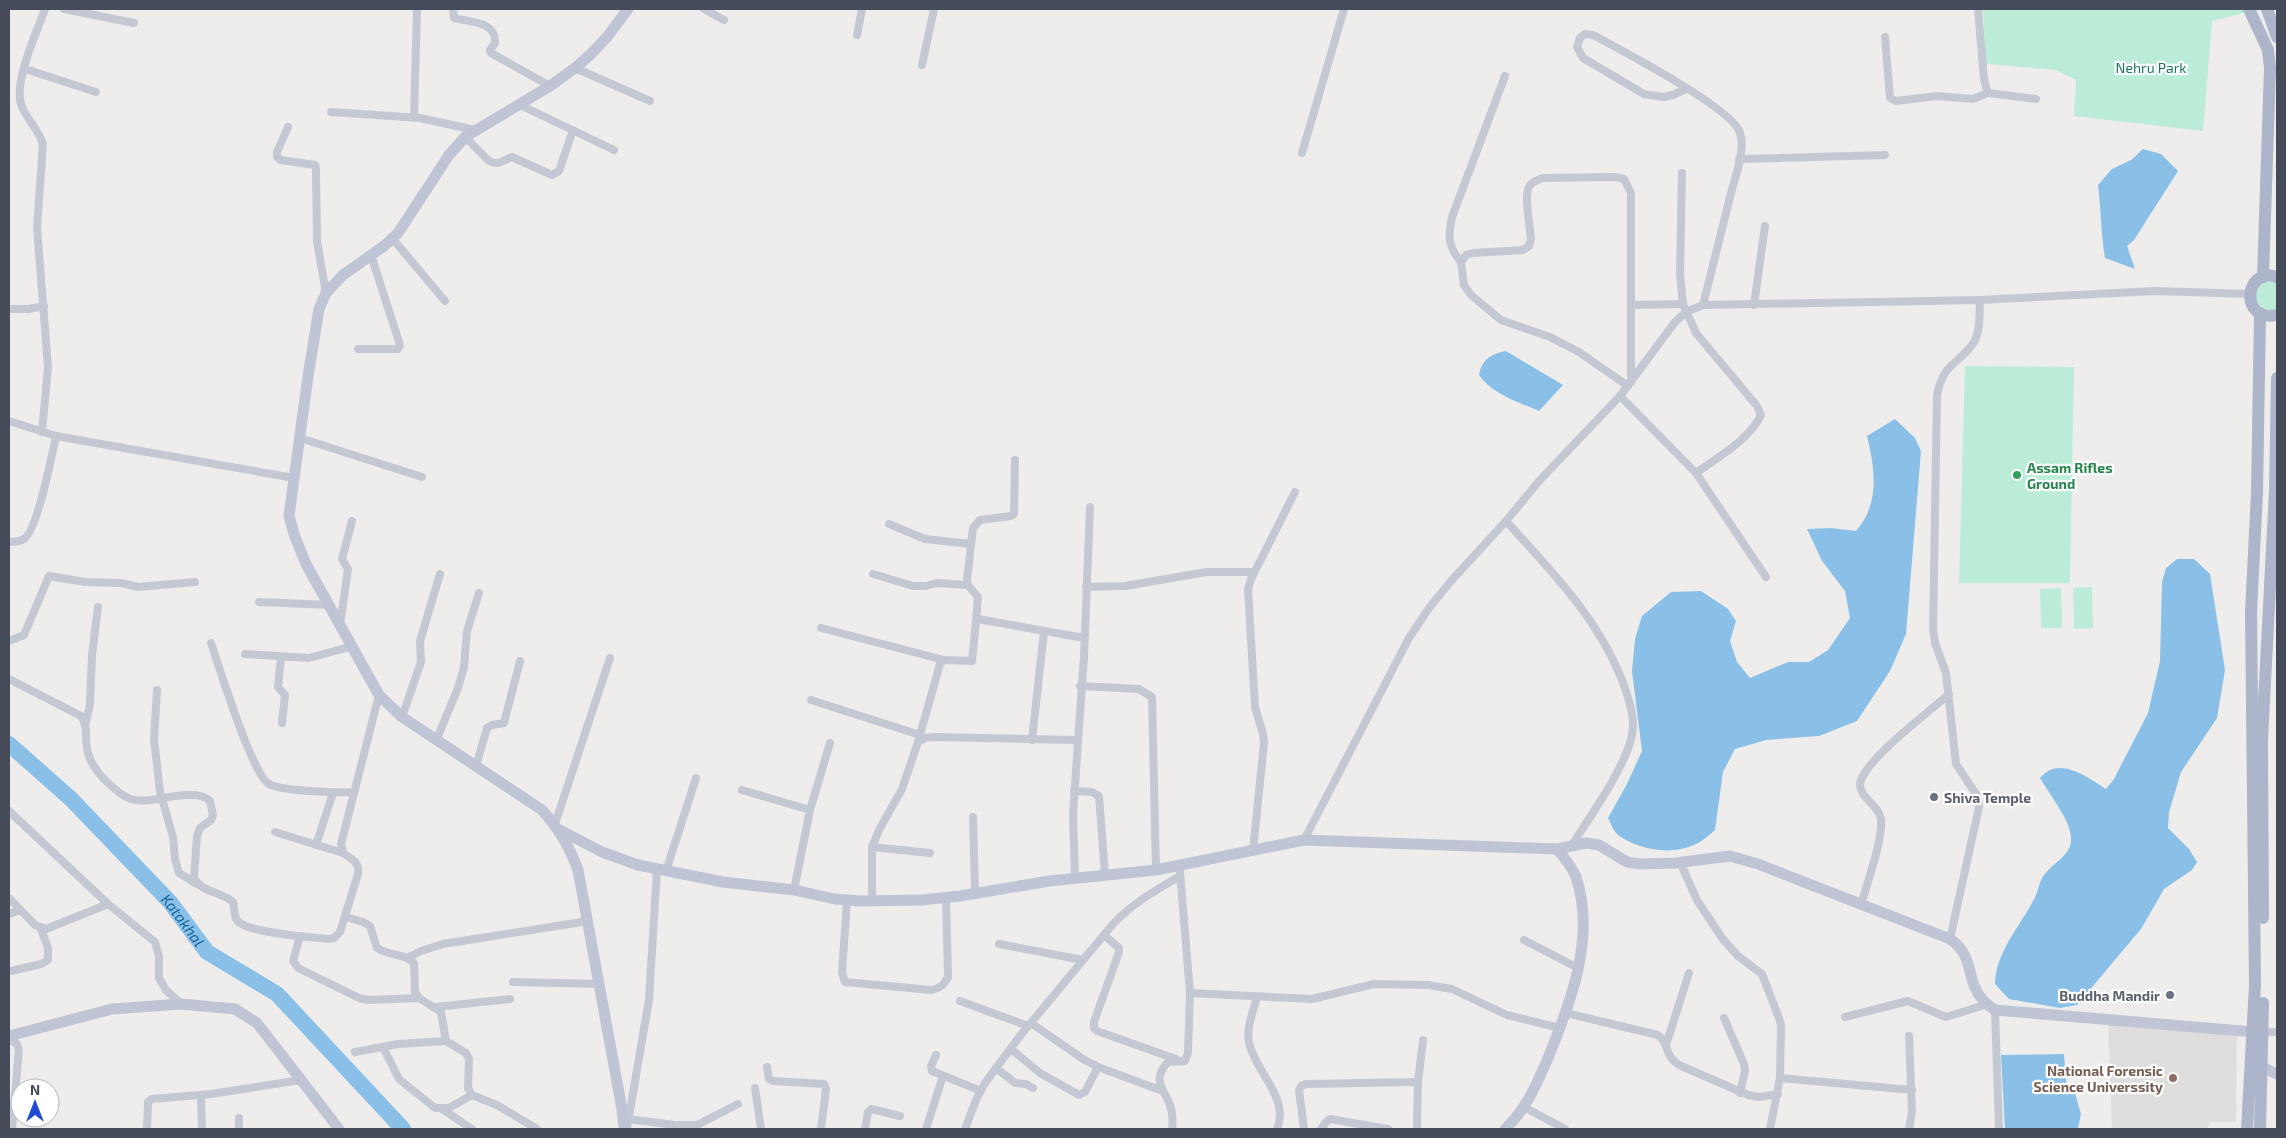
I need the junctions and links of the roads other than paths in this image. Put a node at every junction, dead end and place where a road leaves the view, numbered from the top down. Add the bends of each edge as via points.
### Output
1 (45, 9) edge
2 (64, 9) edge
3 (417, 9) edge
4 (453, 9) edge
5 (628, 9) edge
6 (704, 9) edge
7 (862, 9) edge
8 (934, 9) edge
9 (1344, 9) edge
10 (1978, 9) edge
11 (2249, 9) edge
12 (2267, 9) edge
13 (724, 20) dead end
14 (134, 23) dead end
15 (857, 35) dead end
16 (1884, 37) dead end
17 (2277, 37) edge
18 (922, 65) dead end
19 (575, 68) junction
20 (25, 69) junction
21 (1505, 76) dead end
22 (550, 86) junction
23 (1686, 88) junction
24 (96, 92) dead end
25 (1988, 93) junction
26 (2036, 99) dead end
27 (650, 101) dead end
28 (518, 104) junction
29 (331, 112) dead end
30 (414, 117) junction
31 (288, 127) dead end
32 (475, 130) junction
33 (572, 130) junction
34 (465, 138) junction
35 (614, 150) dead end
36 (1302, 153) dead end
37 (1884, 155) dead end
38 (1739, 159) junction
39 (1682, 173) dead end
40 (1765, 226) dead end
41 (392, 238) junction
42 (371, 255) junction
43 (1461, 262) junction
44 (2263, 277) junction
45 (2277, 277) edge
46 (326, 293) junction
47 (2250, 294) junction
48 (1980, 300) junction
49 (445, 301) dead end
50 (1703, 305) junction
51 (1754, 305) junction
52 (44, 306) junction
53 (1632, 306) junction
54 (9, 308) edge
55 (1684, 308) junction
56 (2260, 313) junction
57 (2277, 315) edge
58 (358, 349) dead end
59 (2277, 378) edge
60 (1630, 384) junction
61 (1620, 396) junction
62 (9, 420) edge
63 (42, 432) junction
64 (56, 436) junction
65 (300, 438) junction
66 (1015, 460) dead end
67 (1696, 473) junction
68 (294, 478) junction
69 (422, 478) dead end
70 (2276, 491) edge
71 (1295, 492) dead end
72 (1090, 508) dead end
73 (352, 521) dead end
74 (1506, 521) junction
75 (888, 524) dead end
76 (9, 542) edge
77 (971, 544) junction
78 (2274, 566) edge
79 (1254, 572) junction
80 (440, 574) dead end
81 (874, 574) dead end
82 (1766, 577) dead end
83 (195, 582) dead end
84 (968, 585) junction
85 (1086, 586) junction
86 (478, 593) dead end
87 (258, 602) dead end
88 (329, 605) junction
89 (98, 607) dead end
90 (2272, 611) edge
91 (976, 621) junction
92 (340, 625) junction
93 (821, 628) dead end
94 (1044, 631) junction
95 (1084, 638) junction
96 (9, 641) edge
97 (211, 642) dead end
98 (352, 646) junction
99 (245, 654) dead end
100 (281, 658) junction
101 (610, 658) dead end
102 (944, 660) junction
103 (520, 662) dead end
104 (9, 679) edge
105 (1080, 686) junction
106 (157, 690) dead end
107 (1950, 694) junction
108 (379, 695) junction
109 (811, 700) dead end
110 (402, 717) junction
111 (86, 722) junction
112 (282, 723) dead end
113 (919, 738) junction
114 (436, 740) junction
115 (1032, 740) junction
116 (1077, 740) junction
117 (830, 743) dead end
118 (476, 766) junction
119 (696, 778) dead end
120 (742, 790) dead end
121 (1074, 791) junction
122 (354, 792) junction
123 (333, 793) junction
124 (161, 799) junction
125 (810, 810) junction
126 (9, 811) edge
127 (973, 817) dead end
128 (557, 827) junction
129 (275, 832) dead end
130 (1304, 840) junction
131 (316, 845) junction
132 (1572, 845) junction
133 (872, 847) junction
134 (1557, 849) junction
135 (1253, 850) junction
136 (930, 853) dead end
137 (343, 854) junction
138 (1680, 862) junction
139 (662, 870) junction
140 (1156, 870) junction
141 (1180, 871) junction
142 (1105, 874) junction
143 (1075, 877) junction
144 (197, 884) junction
145 (794, 890) junction
146 (975, 893) junction
147 (946, 897) junction
148 (9, 898) edge
149 (847, 900) junction
150 (872, 900) junction
151 (108, 904) junction
152 (1861, 905) junction
153 (20, 910) junction
154 (9, 914) edge
155 (346, 917) junction
156 (588, 921) junction
157 (41, 929) junction
158 (1104, 935) junction
159 (300, 936) junction
160 (1950, 939) junction
161 (1524, 940) dead end
162 (999, 944) dead end
163 (409, 957) junction
164 (1083, 960) junction
165 (1578, 968) junction
166 (11, 971) dead end
167 (1689, 973) dead end
168 (513, 982) dead end
169 (600, 984) junction
170 (1190, 992) junction
171 (1257, 997) junction
172 (419, 998) junction
173 (510, 999) dead end
174 (960, 1001) dead end
175 (181, 1004) junction
176 (436, 1007) junction
177 (1992, 1007) junction
178 (1566, 1012) junction
179 (1845, 1017) dead end
180 (1724, 1018) dead end
181 (1030, 1024) junction
182 (1560, 1028) junction
183 (2258, 1032) junction
184 (2277, 1032) edge
185 (9, 1036) edge
186 (1909, 1036) dead end
187 (9, 1040) edge
188 (1423, 1040) dead end
189 (446, 1041) junction
190 (383, 1047) junction
191 (1666, 1047) junction
192 (1010, 1049) junction
193 (355, 1052) dead end
194 (936, 1056) dead end
195 (1180, 1061) junction
196 (767, 1067) dead end
197 (1098, 1067) junction
198 (2262, 1067) junction
199 (996, 1068) junction
200 (2277, 1074) edge
201 (943, 1076) junction
202 (1780, 1078) junction
203 (301, 1080) junction
204 (1418, 1082) junction
205 (755, 1088) dead end
206 (1033, 1088) dead end
207 (1160, 1090) junction
208 (1912, 1090) junction
209 (981, 1091) junction
210 (1740, 1093) junction
211 (1778, 1094) junction
212 (201, 1095) junction
213 (472, 1095) junction
214 (738, 1104) dead end
215 (1524, 1107) junction
216 (442, 1109) junction
217 (900, 1116) dead end
218 (239, 1118) dead end
219 (626, 1126) edge
220 (12, 1129) edge
221 (147, 1129) edge
222 (202, 1129) edge
223 (239, 1129) edge
224 (339, 1129) edge
225 (472, 1129) edge
226 (537, 1129) edge
227 (760, 1129) edge
228 (821, 1129) edge
229 (865, 1129) edge
230 (926, 1129) edge
231 (966, 1129) edge
232 (1172, 1129) edge
233 (1276, 1129) edge
234 (1304, 1129) edge
235 (1321, 1129) edge
236 (1388, 1129) edge
237 (1417, 1129) edge
238 (1505, 1129) edge
239 (1565, 1129) edge
240 (1770, 1129) edge
241 (1908, 1129) edge
242 (2000, 1129) edge
243 (2248, 1129) edge
244 (2260, 1129) edge

1 - 20 street
2 - 14 street
3 - 30 street
4 - 22 street via 454,18 483,24 493,33 495,43 491,54
5 - 19 street via 607,37
6 - 13 street
7 - 15 street
8 - 18 street
9 - 36 street
10 - 25 street
11 - 44 main road via 2268,50 2270,68
12 - 17 main road
16 - 25 street via 1890,98 1896,101 1937,96 1973,99
19 - 22 street
19 - 27 street
20 - 24 street
20 - 52 street via 20,100 43,144 37,228
21 - 43 street via 1452,217 1448,234 1450,244
22 - 28 street
23 - 23 street via 1592,35 1585,34 1580,38 1577,47 1583,58 1644,94 1663,97
23 - 38 street via 1736,125 1741,142
25 - 26 street
28 - 32 street
28 - 33 street
29 - 30 street
30 - 32 street
31 - 46 street via 277,157 314,165 316,169 317,241
32 - 34 street
33 - 34 street via 559,171 552,175 512,157 494,164
33 - 35 street
34 - 41 street via 449,155 413,212
37 - 38 street
38 - 50 street
39 - 55 street via 1680,275
40 - 51 street
41 - 42 street
41 - 49 street
42 - 46 street via 343,275
42 - 58 street via 400,346 392,350
43 - 53 street via 1473,252 1523,250 1529,246 1528,195 1529,187 1535,181 1543,178 1624,179 1631,193
43 - 60 street via 1464,285 1501,320 1550,337
44 - 45 main road
44 - 47 main road via 2255,282
46 - 65 street via 320,309
47 - 48 street via 2155,291
47 - 56 main road via 2253,307
48 - 51 street
48 - 107 street via 1979,329 1974,342 1948,367 1940,379 1937,395 1932,615 1935,643
50 - 51 street
50 - 55 street
52 - 54 street
52 - 63 street via 48,367
53 - 55 street
53 - 60 street
55 - 60 street
55 - 67 street via 1696,333 1758,406 1761,415 1756,424 1728,450
56 - 57 main road
56 - 183 main road via 2257,493 2250,612
59 - 70 main road
60 - 61 street
61 - 67 street
61 - 74 street via 1540,480
62 - 63 street
63 - 64 street
64 - 68 street
64 - 76 street via 30,533 25,539
65 - 68 street
65 - 69 street
66 - 77 street via 1014,514 980,520 973,528
67 - 82 street
68 - 88 street via 289,516 306,564
70 - 78 main road
71 - 79 street
72 - 85 street
73 - 92 street via 342,559 348,569
74 - 130 street via 1428,608 1409,638
74 - 132 street via 1587,614 1613,659 1634,721 1624,759
75 - 77 street via 924,539
77 - 84 street
78 - 90 main road
79 - 85 street via 1206,572 1125,586
79 - 135 street via 1247,599 1255,707 1264,743
80 - 110 street via 420,641 422,662
81 - 84 street via 913,586 937,582
83 - 96 street via 138,587 49,576 24,635
84 - 91 street via 978,597
85 - 95 street
86 - 114 street via 467,631 464,667 458,688
87 - 88 street
88 - 92 street
89 - 111 street
90 - 183 main road via 2262,740
91 - 94 street via 982,619
91 - 102 street via 972,661
92 - 98 street
93 - 102 street
94 - 95 street
94 - 115 street
95 - 105 street
97 - 123 street via 264,780 275,786
98 - 100 street via 321,656
98 - 108 street
99 - 100 street
100 - 112 street via 278,687 285,695
101 - 128 street
102 - 113 street via 940,664
103 - 118 street via 504,723 487,728
104 - 111 street via 67,707
105 - 116 street
105 - 140 street via 1139,689 1152,697
106 - 124 street via 154,739
107 - 152 street via 1880,754 1861,780 1863,793 1879,810 1881,821
107 - 160 street via 1956,764 1973,789 1979,807
108 - 110 street
108 - 122 street
109 - 113 street
110 - 114 street
111 - 124 street via 87,752 102,777 130,799
113 - 115 street
113 - 133 street via 902,789
114 - 118 street
115 - 116 street
116 - 121 street
117 - 125 street
118 - 128 street via 542,810
119 - 139 street
120 - 125 street
121 - 142 street via 1092,792 1099,796
121 - 143 street
122 - 123 street
122 - 137 street via 342,844
123 - 131 street
124 - 144 street via 174,837 179,873
124 - 144 street via 192,795 210,801 213,807 212,820 200,828 198,836 194,878
125 - 145 street
126 - 151 street
127 - 146 street
128 - 139 street via 621,861
128 - 156 street via 570,847 578,870
129 - 131 street
130 - 134 street
130 - 135 street
131 - 137 street
132 - 134 street
132 - 138 street via 1599,845 1627,862
133 - 136 street
133 - 150 street
134 - 165 street via 1575,875 1580,894 1582,939
135 - 141 street
137 - 155 street via 355,861 359,868
138 - 152 street via 1730,856 1745,859
138 - 202 street via 1697,900 1722,938 1766,980 1781,1025
139 - 145 street via 723,882
139 - 219 street via 649,1000
140 - 141 street
140 - 142 street
141 - 158 street via 1126,910
141 - 170 street
142 - 143 street
143 - 146 street
144 - 159 street via 233,902 239,923
145 - 149 street
146 - 147 street
147 - 149 street via 948,977 939,989 931,990 846,982 842,973
147 - 150 street
148 - 153 street
149 - 150 street
151 - 157 street
151 - 175 street via 155,942 160,956 159,978
152 - 160 street
153 - 154 street
153 - 157 street
155 - 159 street via 334,938
155 - 163 street via 370,926 377,948 382,952
156 - 163 street via 443,944
156 - 169 street
157 - 166 street via 48,948 48,960
158 - 164 street
158 - 195 street via 1119,948 1119,952 1094,1028
159 - 172 street via 293,961 307,973 359,998
160 - 177 street via 1962,947 1982,1000
161 - 165 street
162 - 164 street
163 - 172 street via 414,962 414,985
164 - 181 street
165 - 178 street
167 - 191 street
168 - 169 street
169 - 219 street
170 - 171 street
170 - 195 street via 1188,1053 1185,1060
171 - 182 street via 1312,999 1374,984 1428,985 1460,992 1507,1015
171 - 233 street via 1250,1026 1250,1044 1280,1108
172 - 176 street
173 - 176 street
174 - 181 street
175 - 185 street via 112,1009
175 - 203 street via 235,1009 247,1015 258,1023
176 - 189 street via 442,1012
177 - 179 street via 1946,1017 1918,1004 1901,1002
177 - 183 street
177 - 242 street
178 - 182 street
178 - 191 street via 1658,1035 1664,1039
180 - 210 street via 1744,1064
181 - 192 street
181 - 197 street
182 - 215 street
183 - 184 street
183 - 198 main road
183 - 243 main road
186 - 208 street
187 - 220 street via 19,1049
188 - 204 street
189 - 190 street
189 - 213 street via 466,1053 468,1088
190 - 193 street
190 - 216 street via 399,1079 435,1108
191 - 210 street via 1670,1059 1679,1065
192 - 197 street via 1040,1073 1079,1095 1085,1092
192 - 199 street
194 - 201 street via 930,1066
195 - 207 street via 1172,1060 1164,1065
196 - 228 street via 769,1079 824,1084
197 - 207 street
198 - 200 street
198 - 244 main road
199 - 206 street via 1015,1083
199 - 209 street
201 - 209 street
201 - 230 street
202 - 208 street
202 - 211 street
203 - 212 street
203 - 224 street
204 - 234 street via 1301,1086
204 - 237 street
205 - 227 street
207 - 232 street via 1170,1105
208 - 241 street
209 - 231 street
210 - 211 street via 1758,1097
211 - 240 street
212 - 221 street via 152,1099 148,1102
212 - 222 street
213 - 216 street
213 - 226 street via 498,1105
214 - 219 street via 697,1125
215 - 238 street
215 - 239 street
216 - 225 street
217 - 229 street via 871,1110
218 - 223 street
235 - 236 street via 1327,1120

